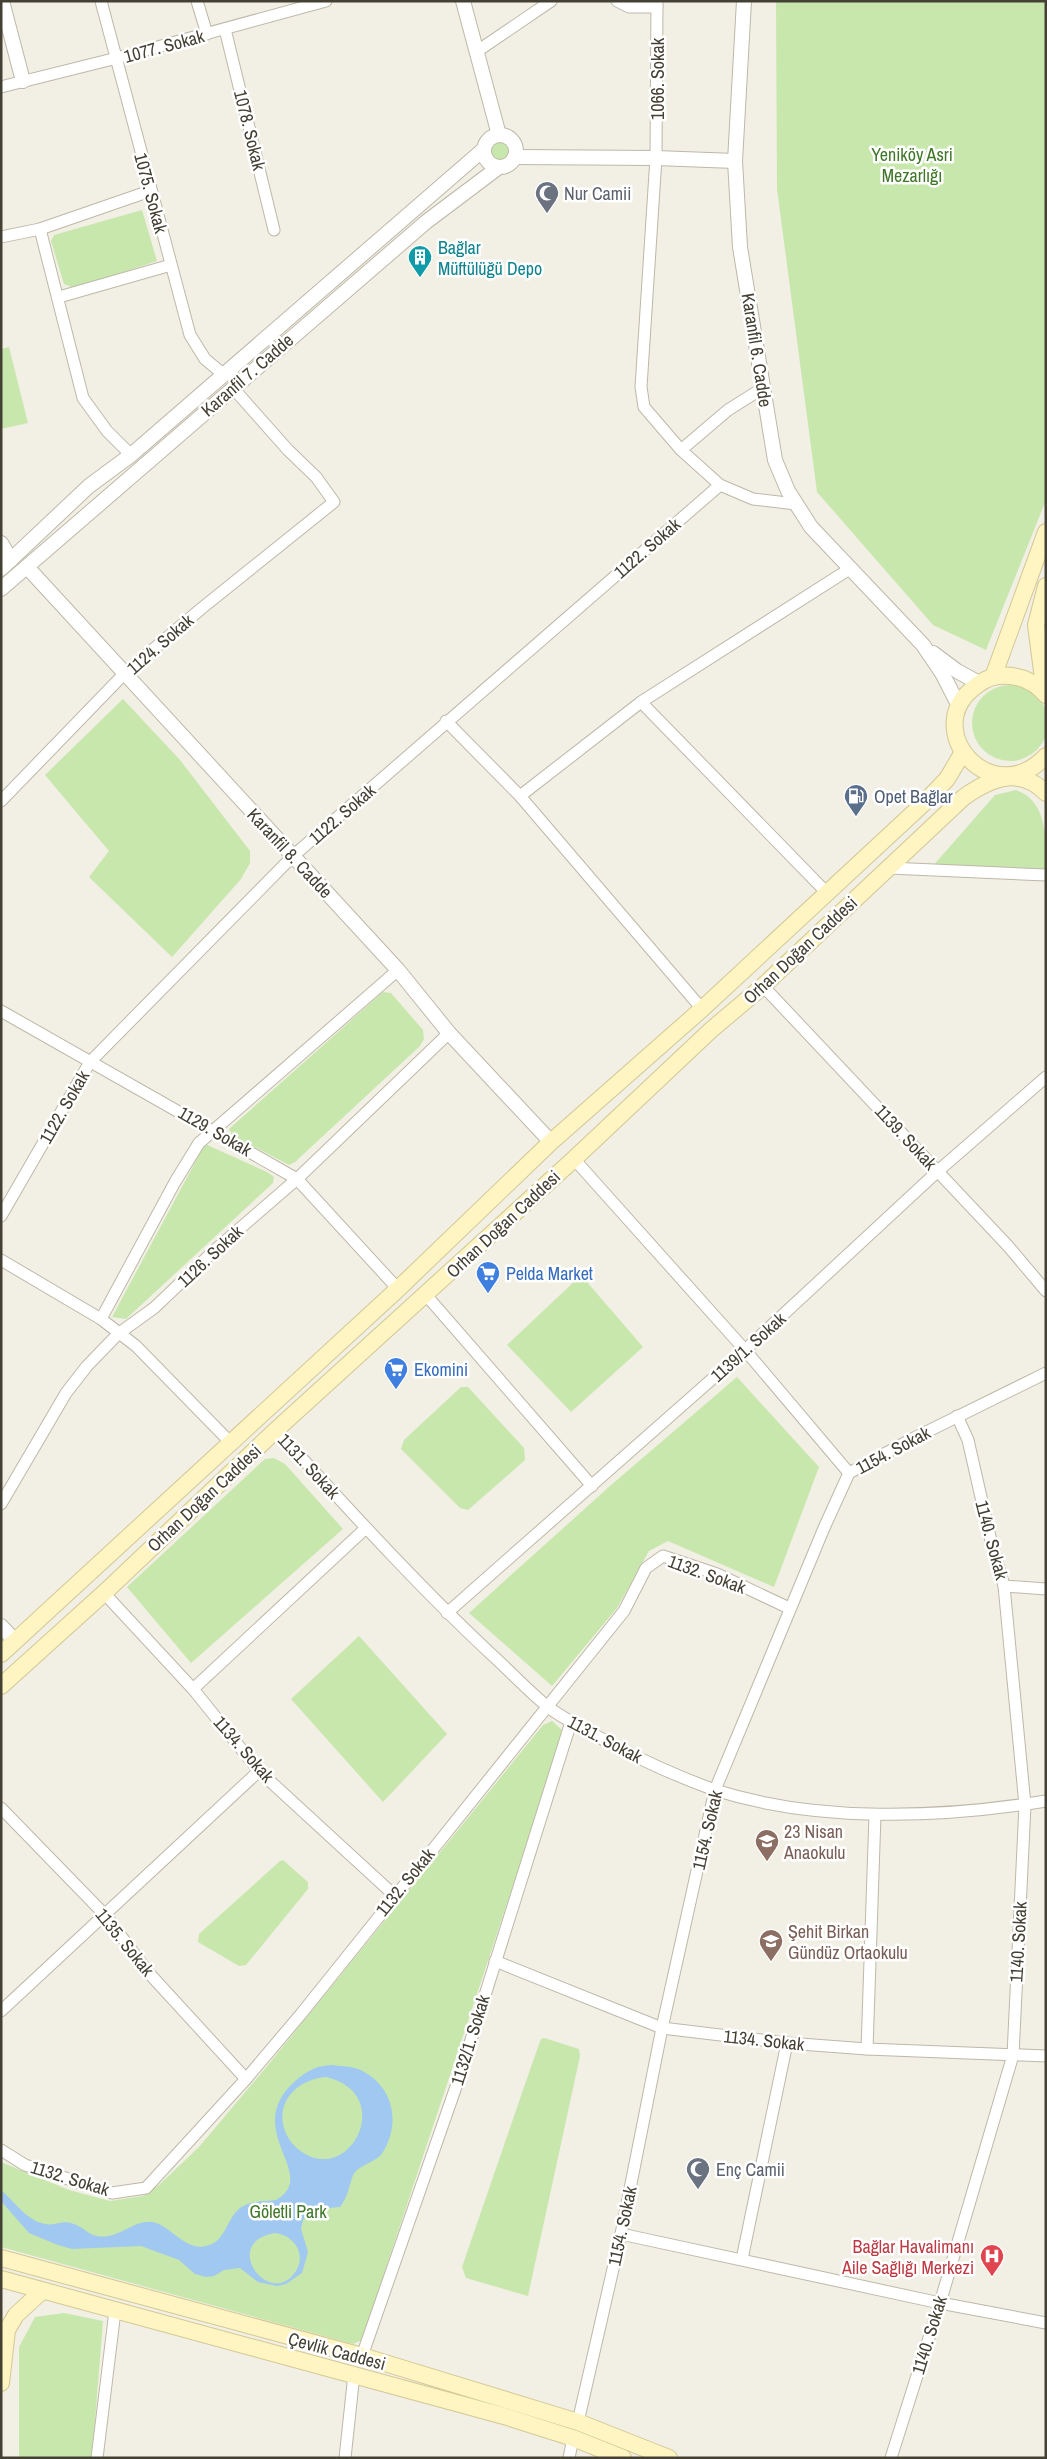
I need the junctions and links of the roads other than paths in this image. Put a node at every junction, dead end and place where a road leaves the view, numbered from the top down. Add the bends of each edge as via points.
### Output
1 (2, 1) edge
2 (102, 1) edge
3 (197, 1) edge
4 (326, 1) edge
5 (463, 1) edge
6 (551, 1) edge
7 (617, 1) edge
8 (744, 1) edge
9 (657, 4) edge
10 (225, 29) junction
11 (207, 34) junction
12 (476, 52) junction
13 (117, 58) junction
14 (23, 81) junction
15 (1, 87) edge
16 (499, 135) junction
17 (484, 149) junction
18 (515, 157) junction
19 (656, 158) junction
20 (734, 161) junction
21 (499, 167) junction
22 (150, 191) junction
23 (40, 229) junction
24 (274, 230) dead end
25 (1, 237) edge
26 (171, 265) junction
27 (59, 297) junction
28 (223, 374) junction
29 (233, 388) junction
30 (763, 388) junction
31 (681, 450) junction
32 (131, 454) junction
33 (720, 485) junction
34 (796, 504) junction
35 (1046, 532) edge
36 (1, 543) edge
37 (6, 565) edge
38 (26, 567) junction
39 (852, 568) junction
40 (1046, 586) edge
41 (1, 589) edge
42 (923, 644) junction
43 (124, 674) junction
44 (986, 680) junction
45 (1045, 694) edge
46 (641, 702) junction
47 (959, 706) junction
48 (446, 721) junction
49 (963, 752) junction
50 (1046, 756) edge
51 (1011, 776) junction
52 (1046, 793) edge
53 (520, 796) junction
54 (1, 801) edge
55 (293, 856) junction
56 (889, 868) junction
57 (1046, 875) edge
58 (827, 893) junction
59 (398, 970) junction
60 (763, 986) junction
61 (702, 1009) junction
62 (1, 1011) edge
63 (449, 1033) junction
64 (90, 1062) junction
65 (1046, 1076) edge
66 (214, 1131) junction
67 (551, 1142) junction
68 (574, 1159) junction
69 (938, 1171) junction
70 (297, 1179) junction
71 (1, 1216) edge
72 (1, 1260) edge
73 (398, 1289) junction
74 (1046, 1291) edge
75 (426, 1295) junction
76 (101, 1319) junction
77 (118, 1334) junction
78 (745, 1350) junction
79 (1046, 1373) edge
80 (957, 1416) junction
81 (276, 1430) junction
82 (231, 1443) junction
83 (849, 1473) junction
84 (592, 1486) junction
85 (1, 1504) edge
86 (366, 1528) junction
87 (1004, 1586) junction
88 (1046, 1589) edge
89 (104, 1592) junction
90 (789, 1608) junction
91 (447, 1613) junction
92 (1, 1626) edge
93 (15, 1641) junction
94 (1, 1654) edge
95 (1, 1686) edge
96 (193, 1689) junction
97 (548, 1706) junction
98 (571, 1722) junction
99 (259, 1771) junction
100 (715, 1790) junction
101 (1046, 1801) edge
102 (1025, 1804) junction
103 (1, 1808) edge
104 (875, 1815) junction
105 (394, 1895) junction
106 (106, 1916) junction
107 (495, 1961) junction
108 (1, 2010) edge
109 (662, 2028) junction
110 (787, 2043) junction
111 (867, 2049) junction
112 (1013, 2055) junction
113 (1046, 2056) edge
114 (246, 2079) junction
115 (1, 2150) edge
116 (621, 2234) junction
117 (1, 2258) edge
118 (742, 2259) junction
119 (1, 2279) edge
120 (42, 2290) junction
121 (940, 2303) junction
122 (115, 2311) junction
123 (1046, 2323) edge
124 (362, 2356) junction
125 (354, 2374) junction
126 (1, 2383) edge
127 (578, 2422) junction
128 (573, 2438) junction
129 (97, 2458) edge
130 (345, 2458) edge
131 (569, 2458) edge
132 (623, 2458) edge
133 (669, 2458) edge
134 (891, 2458) edge

1 - 14 street
2 - 13 street, 1075. Sokak
3 - 11 street
4 - 10 street, 1077. Sokak
5 - 12 street
6 - 12 street
7 - 9 street via 629,7
8 - 20 street, Karanfil 6. Cadde
9 - 19 street, 1066. Sokak
10 - 11 street, 1077. Sokak
10 - 24 street, 1078. Sokak
11 - 13 street, 1077. Sokak
12 - 16 street
13 - 14 street, 1077. Sokak
13 - 22 street, 1075. Sokak
14 - 15 street, 1077. Sokak
16 - 17 street via 489,139
16 - 18 street via 513,141
17 - 21 street via 486,159
17 - 28 street, Karanfil 7. Cadde
18 - 19 street
18 - 21 street via 509,165
19 - 20 street
19 - 31 street, 1066. Sokak via 641,387 644,407
20 - 30 street, Karanfil 6. Cadde via 740,247
21 - 29 street, Karanfil 7. Cadde via 426,222
22 - 23 street
22 - 26 street, 1075. Sokak
23 - 25 street
23 - 27 street
26 - 27 street
26 - 28 street, 1075. Sokak via 190,335 205,359
27 - 32 street via 83,398 107,431
28 - 32 street, Karanfil 7. Cadde
29 - 38 street, Karanfil 7. Cadde
29 - 43 street, 1124. Sokak via 316,477 334,502
30 - 31 street via 728,410
30 - 34 street, Karanfil 6. Cadde via 775,460
31 - 33 street, 1066. Sokak
32 - 37 street, Karanfil 7. Cadde via 89,486
33 - 34 street, 1066. Sokak via 753,499
33 - 48 street, 1122. Sokak
34 - 39 street, Karanfil 6. Cadde via 811,527
35 - 44 main road
36 - 37 street
38 - 41 street, Karanfil 7. Cadde
38 - 43 street, Karanfil 8. Cadde
39 - 42 street, Karanfil 6. Cadde
39 - 46 street
40 - 45 main road via 1036,625
42 - 44 street via 957,671
42 - 47 street
43 - 54 street, 1124. Sokak
43 - 55 street, Karanfil 8. Cadde
44 - 45 main road via 1007,675 1021,677
44 - 47 main road via 967,693
46 - 53 street
46 - 58 street
47 - 49 main road via 955,722
48 - 53 street
48 - 55 street, 1122. Sokak
49 - 51 main road via 983,771
49 - 58 main road via 947,778 924,804
50 - 51 main road, Orhan Doğan Caddesi via 1025,772
51 - 52 main road
51 - 56 main road, Orhan Doğan Caddesi via 982,784 964,797
53 - 61 street
55 - 59 street, Karanfil 8. Cadde
55 - 64 street, 1122. Sokak
56 - 57 street
56 - 60 main road, Orhan Doğan Caddesi
58 - 61 main road
59 - 63 street, Karanfil 8. Cadde
59 - 66 street
60 - 68 main road, Orhan Doğan Caddesi via 711,1030
60 - 69 street, 1139. Sokak
61 - 67 main road
62 - 64 street, 1129. Sokak
63 - 67 street, Karanfil 8. Cadde
63 - 70 street, 1126. Sokak
64 - 66 street, 1129. Sokak
64 - 71 street, 1122. Sokak
65 - 69 street, 1139/1. Sokak
66 - 70 street, 1129. Sokak
66 - 76 street via 199,1143 175,1182
67 - 73 main road
68 - 75 main road, Orhan Doğan Caddesi
68 - 78 street
69 - 74 street, 1139. Sokak
69 - 78 street, 1139/1. Sokak
70 - 73 street, 1129. Sokak
70 - 77 street, 1126. Sokak via 154,1308
72 - 76 street
73 - 82 main road
75 - 81 main road, Orhan Doğan Caddesi
75 - 84 street
76 - 77 street
77 - 82 street via 136,1346
77 - 85 street, 1126. Sokak via 66,1393
78 - 83 street
78 - 84 street, 1139/1. Sokak
79 - 80 street, 1154. Sokak
80 - 83 street, 1154. Sokak
80 - 87 street, 1140. Sokak via 968,1440
81 - 86 street, 1131. Sokak
81 - 89 main road, Orhan Doğan Caddesi
82 - 93 main road
83 - 90 street, 1154. Sokak
84 - 91 street, 1139/1. Sokak
86 - 91 street, 1131. Sokak
86 - 96 street
87 - 88 street
87 - 102 street, 1140. Sokak
89 - 95 main road, Orhan Doğan Caddesi
89 - 96 street, 1134. Sokak
90 - 97 street, 1132. Sokak via 717,1574 664,1556 658,1558 646,1568 624,1611
90 - 100 street, 1154. Sokak
91 - 97 street, 1131. Sokak
92 - 93 street
93 - 94 main road
96 - 99 street, 1134. Sokak
97 - 98 street, 1131. Sokak
97 - 105 street, 1132. Sokak
98 - 100 street, 1131. Sokak via 636,1757
98 - 107 street, 1132/1. Sokak
99 - 105 street, 1134. Sokak
99 - 106 street
100 - 104 street, 1131. Sokak via 771,1803
100 - 109 street, 1154. Sokak
101 - 102 street, 1131. Sokak
102 - 104 street, 1131. Sokak
102 - 112 street, 1140. Sokak
103 - 106 street, 1135. Sokak
104 - 111 street
105 - 114 street, 1132. Sokak
106 - 108 street
106 - 114 street, 1135. Sokak via 147,1970
107 - 109 street, 1134. Sokak
107 - 124 street, 1132/1. Sokak via 458,2082
109 - 110 street, 1134. Sokak
109 - 116 street, 1154. Sokak
110 - 111 street, 1134. Sokak
110 - 118 street
111 - 112 street, 1134. Sokak
112 - 113 street, 1134. Sokak
112 - 121 street, 1140. Sokak
114 - 115 street, 1132. Sokak via 146,2188 112,2193 25,2165
116 - 118 street
116 - 127 street, 1154. Sokak
117 - 124 main road, Çevlik Caddesi
118 - 121 street
119 - 120 main road, Çevlik Caddesi
120 - 122 main road, Çevlik Caddesi
120 - 126 main road via 16,2315 7,2330
121 - 123 street
121 - 134 street, 1140. Sokak
122 - 125 main road, Çevlik Caddesi
122 - 129 street
124 - 127 main road, Çevlik Caddesi
125 - 128 main road, Çevlik Caddesi
125 - 130 street
127 - 133 main road, Çevlik Caddesi
128 - 131 street
128 - 132 main road, Çevlik Caddesi

